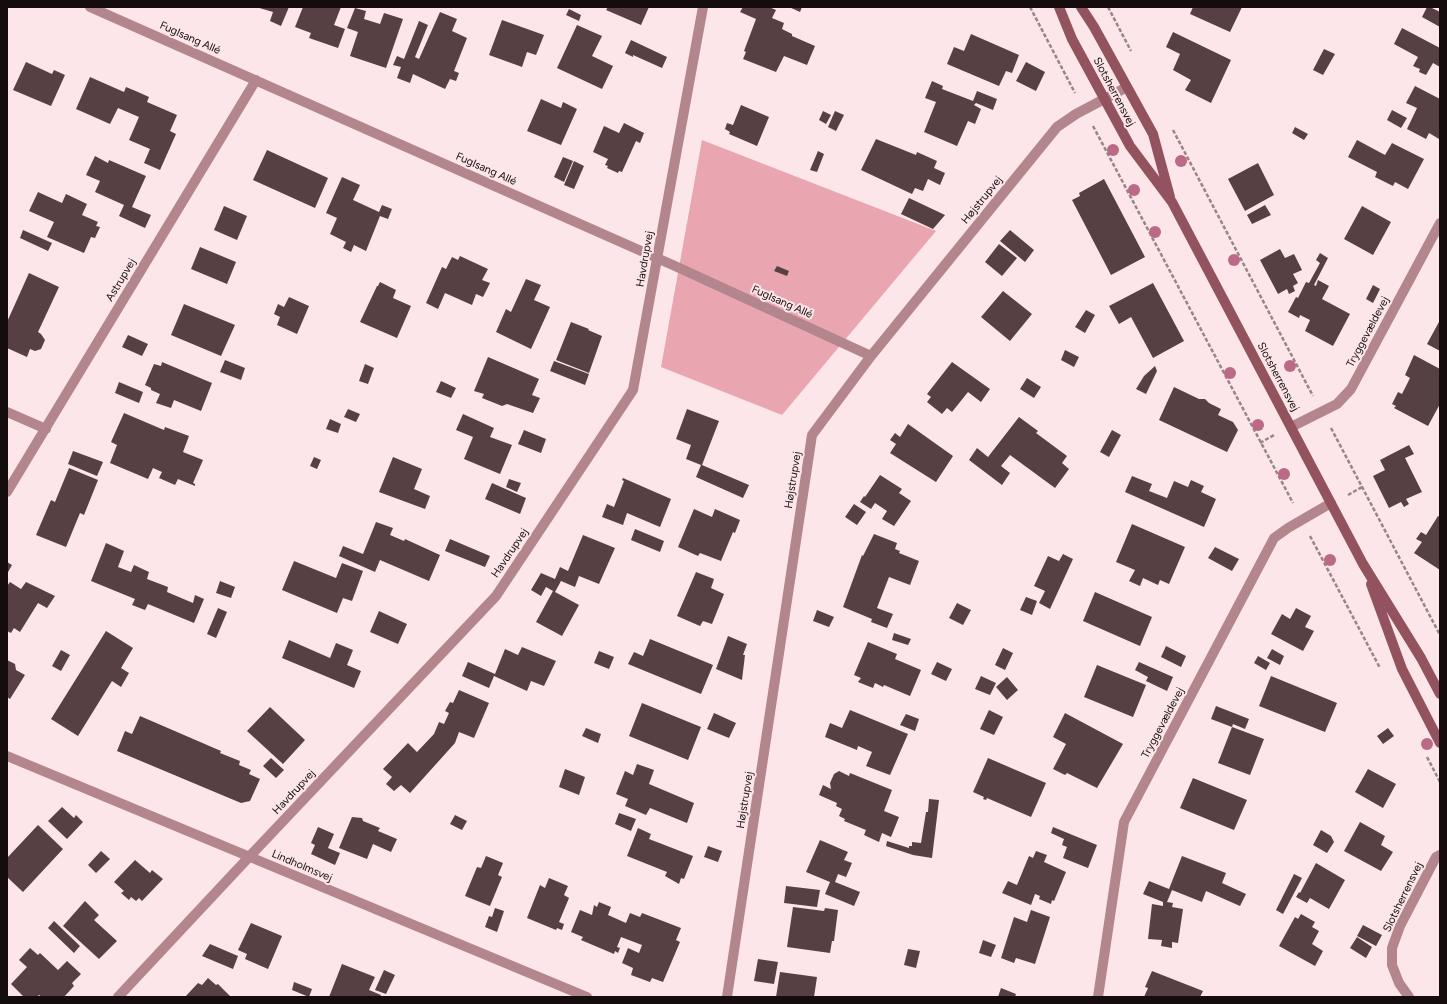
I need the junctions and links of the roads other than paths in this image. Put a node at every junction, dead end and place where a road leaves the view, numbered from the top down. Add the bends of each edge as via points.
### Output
1 (90, 7) edge
2 (703, 7) edge
3 (1081, 7) edge
4 (1062, 8) edge
5 (256, 80) junction
6 (1127, 87) junction
7 (1104, 99) junction
8 (1172, 202) junction
9 (1440, 223) edge
10 (658, 259) junction
11 (871, 356) junction
12 (7, 412) edge
13 (1291, 427) junction
14 (46, 429) junction
15 (7, 492) edge
16 (1331, 503) junction
17 (1363, 564) junction
18 (1440, 694) edge
19 (1440, 743) edge
20 (7, 756) edge
21 (1440, 854) edge
22 (249, 857) junction
23 (118, 997) edge
24 (587, 997) edge
25 (727, 997) edge
26 (1098, 997) edge
27 (1408, 997) edge

1 - 5 street, Fuglsang Allé
2 - 10 street, Havdrupvej
3 - 6 street, Slotsherrensvej
4 - 7 street, Slotsherrensvej via 1072,39
5 - 10 street, Fuglsang Allé
5 - 14 street, Astrupvej
6 - 7 street, Højstrupvej
6 - 8 street, Slotsherrensvej via 1153,134
7 - 8 street, Slotsherrensvej via 1130,146
7 - 11 street, Højstrupvej via 1057,127
8 - 13 street, Slotsherrensvej
9 - 13 street, Tryggevældevej via 1351,389 1337,404
10 - 11 street, Fuglsang Allé
10 - 22 street, Havdrupvej via 633,390 496,596
11 - 25 street, Højstrupvej via 812,435
12 - 14 street
13 - 16 street, Slotsherrensvej
14 - 15 street, Astrupvej
16 - 17 street, Slotsherrensvej
16 - 26 street, Tryggevældevej via 1274,538 1124,822
17 - 18 street, Slotsherrensvej
17 - 19 street, Slotsherrensvej via 1402,669
20 - 22 street, Lindholmsvej
21 - 27 street, Slotsherrensvej via 1436,857 1400,926 1392,948 1392,965
22 - 23 street, Havdrupvej
22 - 24 street, Lindholmsvej

